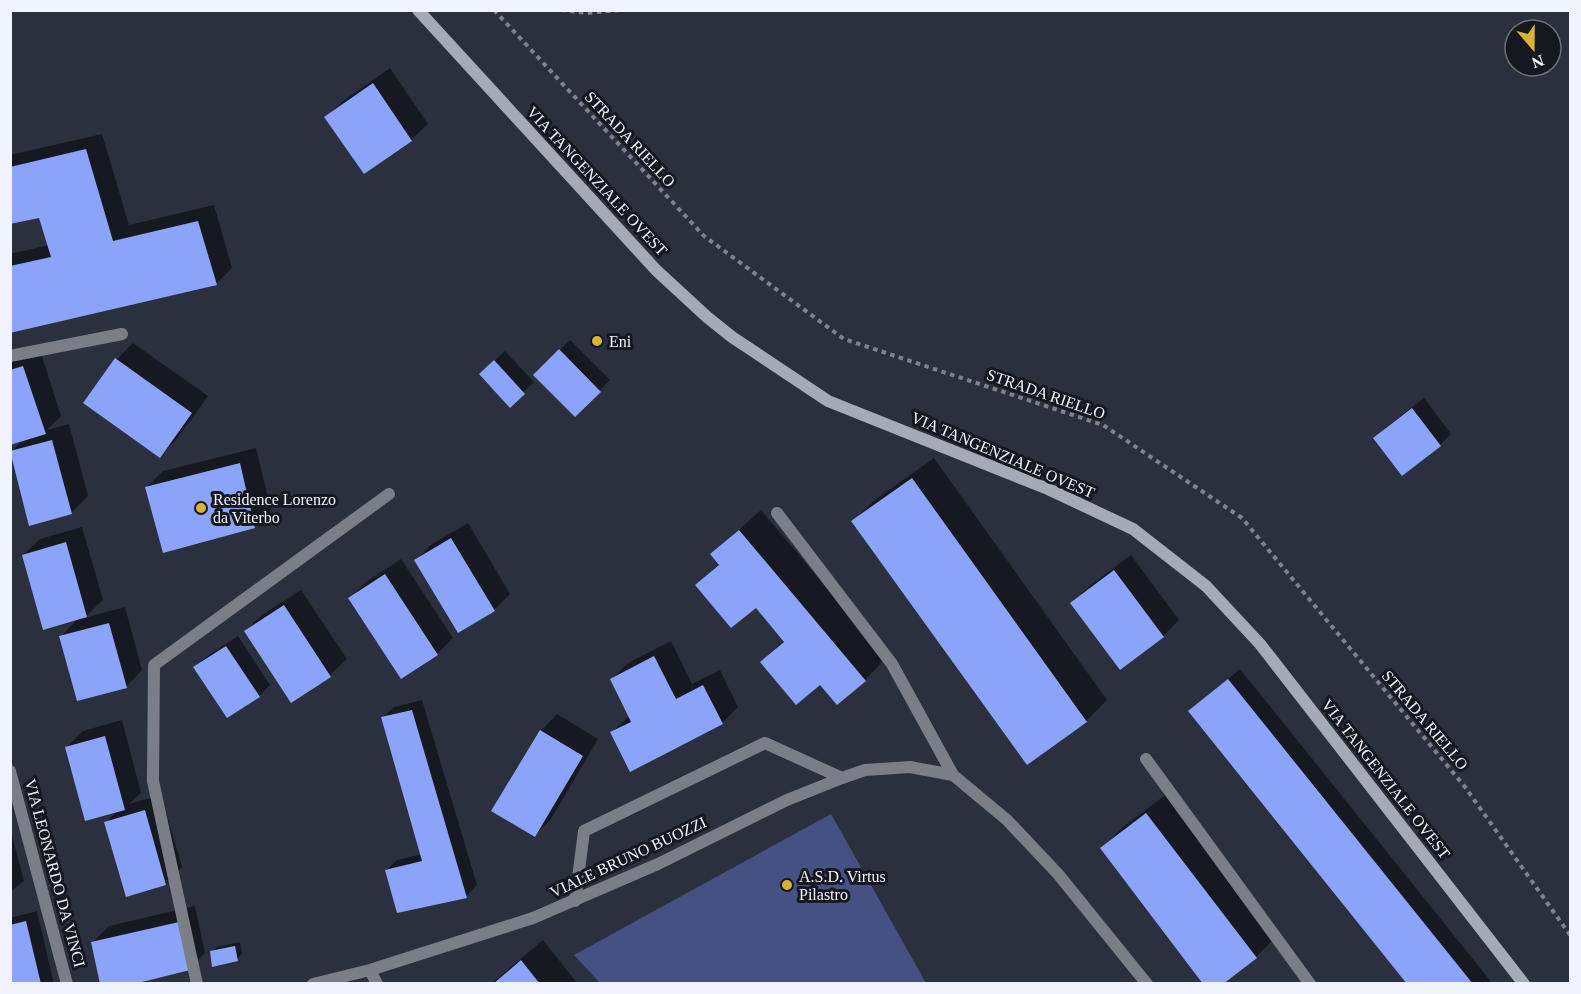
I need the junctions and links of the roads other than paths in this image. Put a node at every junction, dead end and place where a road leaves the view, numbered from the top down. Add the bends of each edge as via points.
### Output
1 (418, 10) edge
2 (122, 334) dead end
3 (10, 356) edge
4 (389, 494) dead end
5 (777, 513) dead end
6 (1146, 759) dead end
7 (10, 771) edge
8 (953, 775) junction
9 (842, 778) junction
10 (575, 901) junction
11 (370, 970) junction
12 (67, 984) edge
13 (197, 984) edge
14 (313, 984) edge
15 (377, 984) edge
16 (1148, 984) edge
17 (1310, 984) edge
18 (1524, 984) edge

1 - 18 main road, VIA TANGENZIALE OVEST via 656,270 732,337 828,401 1048,489 1133,529 1206,586 1260,644
2 - 3 street
4 - 13 street via 154,665 153,781
5 - 8 street, VIALE BRUNO BUOZZI via 892,664
6 - 17 street
7 - 12 street, VIA LEONARDO DA VINCI
8 - 9 street, VIALE BRUNO BUOZZI via 910,767 865,770
8 - 16 street, VIALE BRUNO BUOZZI via 1034,848
9 - 10 street, VIALE BRUNO BUOZZI via 787,800
9 - 10 street via 765,743 584,831
10 - 11 street, VIALE BRUNO BUOZZI
11 - 14 street, VIALE BRUNO BUOZZI
11 - 15 street

